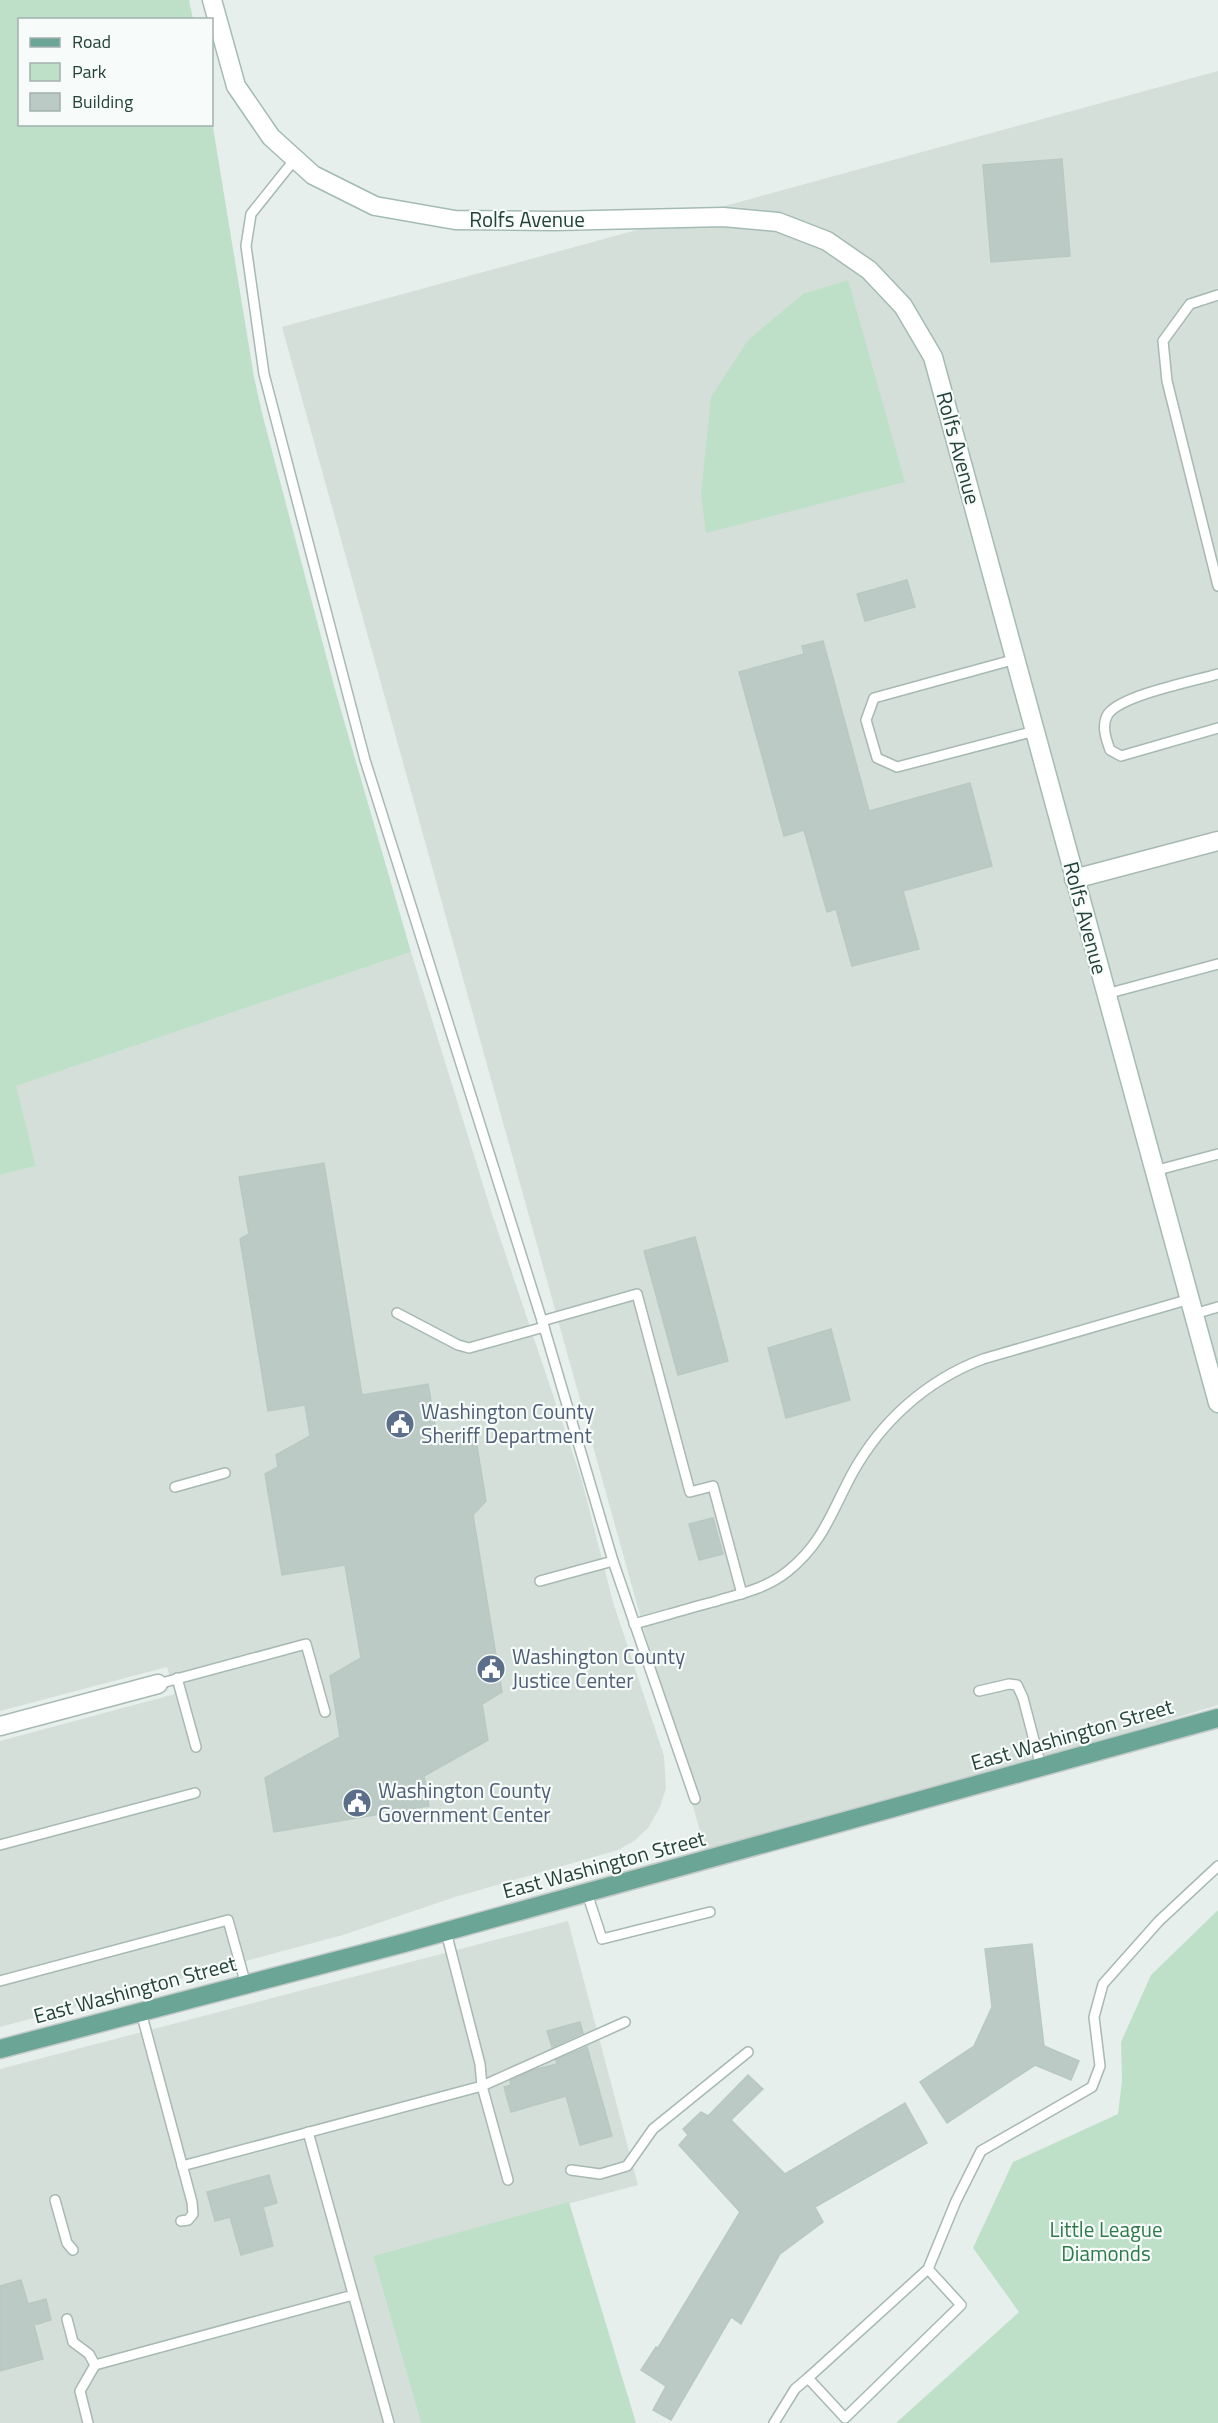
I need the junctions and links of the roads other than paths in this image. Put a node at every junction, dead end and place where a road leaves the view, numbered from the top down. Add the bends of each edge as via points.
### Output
1 (212, 0) edge
2 (295, 159) junction
3 (1218, 295) edge
4 (1218, 586) edge
5 (1016, 659) junction
6 (1218, 674) edge
7 (1218, 728) edge
8 (1035, 731) junction
9 (1218, 841) edge
10 (1074, 879) junction
11 (1218, 964) edge
12 (1106, 994) junction
13 (1218, 1154) edge
14 (1154, 1171) junction
15 (1192, 1306) junction
16 (1218, 1307) edge
17 (397, 1313) dead end
18 (543, 1324) junction
19 (1215, 1381) edge
20 (1218, 1402) edge
21 (225, 1473) dead end
22 (175, 1487) dead end
23 (613, 1561) junction
24 (540, 1581) dead end
25 (742, 1593) junction
26 (634, 1624) junction
27 (177, 1678) junction
28 (158, 1684) joint
29 (979, 1691) dead end
30 (325, 1712) dead end
31 (1218, 1718) edge
32 (0, 1726) edge
33 (196, 1747) dead end
34 (1041, 1767) junction
35 (195, 1793) dead end
36 (695, 1799) dead end
37 (0, 1845) edge
38 (1218, 1866) edge
39 (586, 1893) junction
40 (710, 1912) dead end
41 (446, 1932) junction
42 (0, 1981) edge
43 (246, 1985) junction
44 (141, 2012) junction
45 (625, 2022) dead end
46 (0, 2049) edge
47 (748, 2052) dead end
48 (482, 2086) junction
49 (308, 2132) junction
50 (182, 2166) junction
51 (570, 2170) dead end
52 (508, 2180) dead end
53 (55, 2200) dead end
54 (181, 2221) dead end
55 (73, 2250) dead end
56 (928, 2269) junction
57 (353, 2295) junction
58 (67, 2319) dead end
59 (95, 2365) junction
60 (808, 2378) junction
61 (88, 2423) edge
62 (389, 2423) edge
63 (774, 2423) edge

1 - 2 street, Rolfs Avenue via 236,86 271,137
2 - 5 street, Rolfs Avenue via 313,175 375,206 455,220 723,217 778,222 827,241 869,270 903,306 933,357
2 - 18 lane via 251,214 246,246 264,374 365,760
3 - 4 lane via 1190,304 1163,341 1167,381
5 - 8 street, Rolfs Avenue
5 - 8 lane via 874,698 866,720 877,758 897,767
6 - 7 lane via 1119,704 1107,715 1104,733 1110,750 1121,756
8 - 10 street, Rolfs Avenue
9 - 10 street
10 - 12 street, Rolfs Avenue
11 - 12 lane
12 - 14 street, Rolfs Avenue
13 - 14 lane
14 - 15 street, Rolfs Avenue
15 - 16 lane
15 - 19 street, Rolfs Avenue
15 - 25 lane via 983,1359 933,1384 910,1401 881,1432 853,1473 826,1528 808,1550 769,1584
17 - 18 lane via 469,1348
18 - 23 lane
18 - 25 lane via 637,1294 690,1492 713,1486
19 - 20 street, Rolfs Avenue
21 - 22 lane
23 - 24 lane
23 - 26 lane
25 - 26 lane
26 - 36 lane
27 - 28 lane
27 - 30 lane via 306,1644
27 - 33 lane
28 - 32 street
29 - 34 lane via 1017,1685
31 - 34 main road, East Washington Street
34 - 39 main road, East Washington Street
35 - 37 lane
38 - 56 lane via 1159,1920 1103,1984 1094,2018 1100,2066 1092,2086 981,2151
39 - 40 lane via 602,1938
39 - 41 main road, East Washington Street
41 - 43 main road, East Washington Street
41 - 48 lane via 480,2064
42 - 43 lane via 228,1920
43 - 44 main road, East Washington Street
44 - 46 main road, East Washington Street
44 - 50 lane
45 - 48 lane
47 - 51 lane via 653,2129 627,2166 600,2174
48 - 49 lane
48 - 52 lane
49 - 50 lane
49 - 57 lane
50 - 54 lane via 192,2214
53 - 55 lane via 67,2243
56 - 60 lane
56 - 60 lane via 961,2305 845,2418
57 - 59 lane
57 - 62 lane
58 - 59 lane via 74,2342
59 - 61 lane via 80,2391
60 - 63 lane via 795,2389

